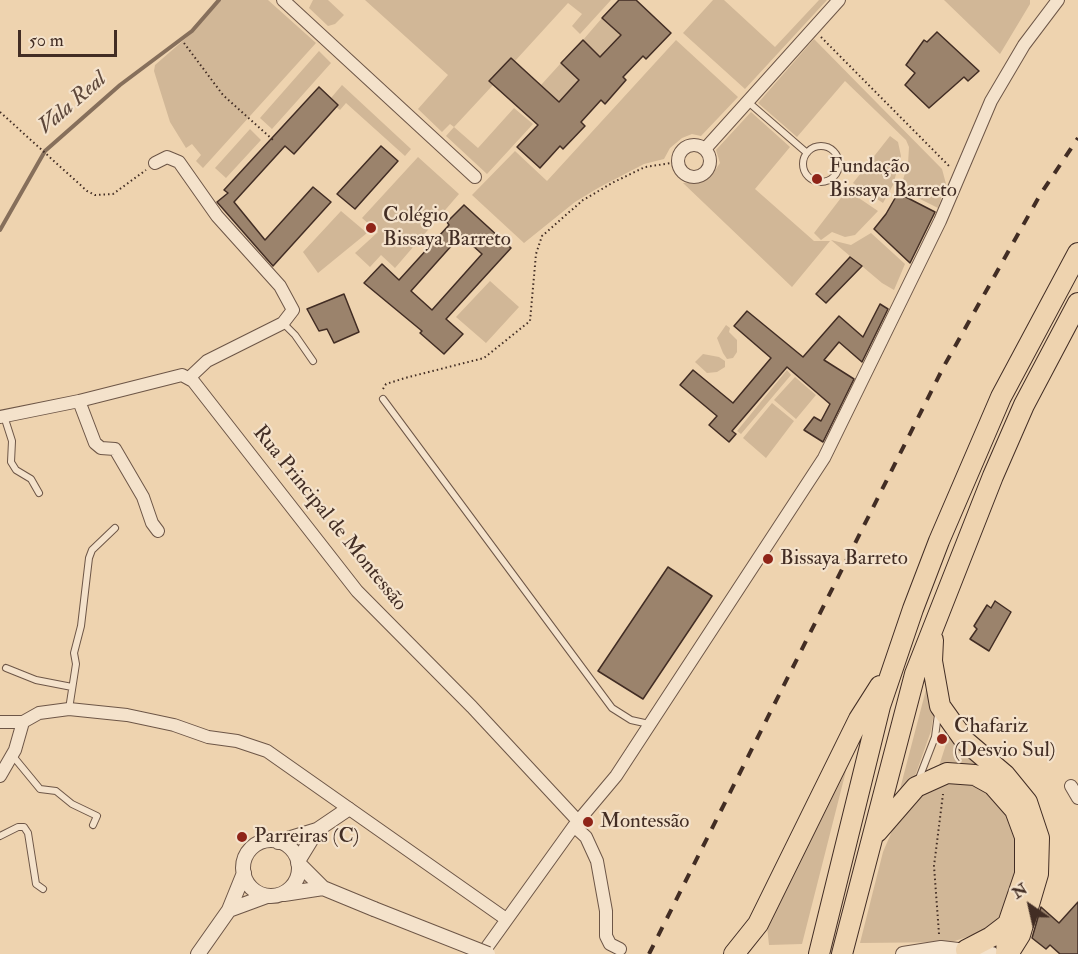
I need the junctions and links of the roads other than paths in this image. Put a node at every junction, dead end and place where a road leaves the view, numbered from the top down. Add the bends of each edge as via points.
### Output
1 (283, 0) edge
2 (838, 0) edge
3 (1055, 1) edge
4 (297, 5) edge
5 (747, 101) junction
6 (705, 149) junction
7 (807, 153) junction
8 (155, 163) road end
9 (475, 177) dead end
10 (1078, 253) edge
11 (1078, 303) edge
12 (283, 323) junction
13 (313, 361) dead end
14 (189, 378) junction
15 (383, 399) road end
16 (79, 401) junction
17 (2, 417) edge
18 (39, 493) dead end
19 (115, 528) dead end
20 (158, 531) dead end
21 (935, 619) junction
22 (893, 666) junction
23 (6, 668) dead end
24 (72, 687) junction
25 (939, 706) junction
26 (69, 709) junction
27 (0, 722) edge
28 (22, 722) junction
29 (650, 724) junction
30 (12, 755) junction
31 (0, 776) edge
32 (1071, 786) dead end
33 (916, 787) junction
34 (1078, 798) edge
35 (348, 809) junction
36 (576, 824) junction
37 (93, 825) dead end
38 (317, 830) junction
39 (0, 836) edge
40 (871, 841) junction
41 (278, 842) junction
42 (298, 862) junction
43 (244, 873) junction
44 (323, 888) junction
45 (43, 889) dead end
46 (282, 894) junction
47 (267, 896) junction
48 (229, 910) junction
49 (506, 920) junction
50 (1018, 938) edge
51 (620, 949) dead end
52 (966, 950) junction
53 (198, 954) edge
54 (482, 954) edge
55 (488, 954) edge
56 (734, 954) edge
57 (819, 954) edge
58 (842, 954) edge
59 (903, 954) edge
60 (992, 954) edge
61 (1007, 954) edge

1 - 4 street
2 - 5 street
3 - 29 street via 991,101 940,220 824,458
4 - 9 street
5 - 6 street
5 - 7 lane
6 - 6 street via 710,163 701,175 686,175 678,162 684,147 695,144
7 - 7 lane via 803,162 808,177 822,183 836,176 840,161 835,152 821,146
8 - 12 street via 167,157 178,162 218,216 280,286 293,310
10 - 22 highway via 1001,397 939,541
11 - 21 highway via 1024,405
12 - 13 lane
12 - 14 street via 207,361
14 - 16 street via 182,375
14 - 36 street, Rua Principal de Montessão via 357,591 472,707
15 - 29 lane via 612,708 631,720
16 - 17 street
16 - 20 street via 95,443 101,448 115,449
17 - 18 lane via 12,441 11,462 31,479
19 - 24 lane via 89,558
21 - 25 highway via 932,661
21 - 40 highway via 915,674
22 - 56 highway via 859,718 758,924
22 - 57 highway
23 - 24 lane via 36,680
24 - 26 lane
25 - 33 lane via 935,737
25 - 50 highway via 965,741 1005,775 1027,802 1039,838 1038,874
26 - 28 street via 39,713
26 - 35 street via 127,715 267,751
27 - 28 street
28 - 30 street
29 - 36 street via 616,776
30 - 31 street
30 - 37 lane via 40,789 56,791 97,816
32 - 34 street
33 - 40 highway
33 - 50 highway via 946,773 975,775 993,785 1015,810 1025,837
35 - 38 street
35 - 49 street
36 - 49 street
36 - 51 street, Rua Principal de Montessão via 597,861 606,936 610,944
38 - 41 street
38 - 42 street
39 - 45 lane via 24,827 36,884
40 - 58 highway
41 - 42 street via 290,849
41 - 43 street via 263,842 250,851 243,865
42 - 44 street
42 - 46 street via 296,881
43 - 47 street via 251,888
43 - 48 street
44 - 46 street
44 - 55 street, bridge
46 - 47 street
47 - 48 street
48 - 53 street
49 - 54 street
50 - 52 highway via 992,937
50 - 61 highway
52 - 59 street via 941,948
52 - 60 street

